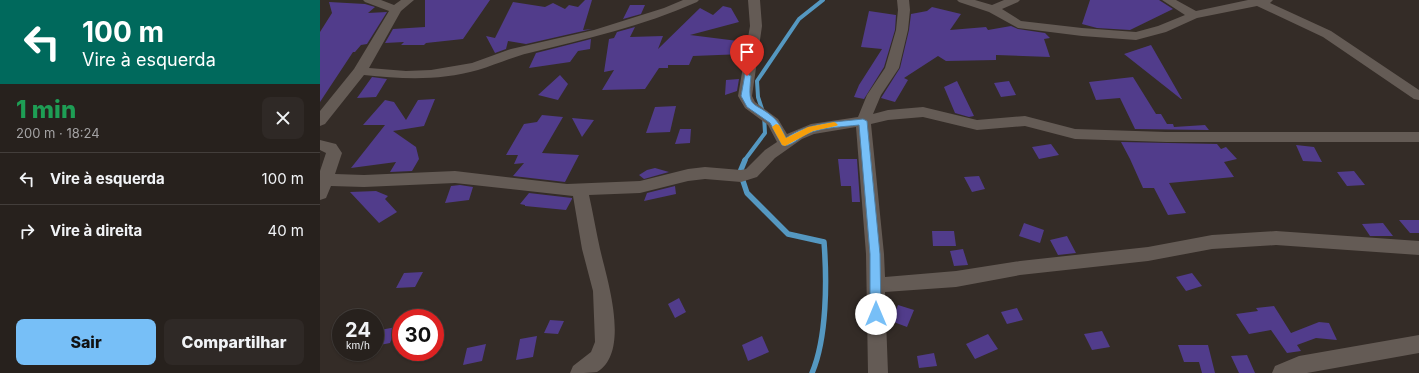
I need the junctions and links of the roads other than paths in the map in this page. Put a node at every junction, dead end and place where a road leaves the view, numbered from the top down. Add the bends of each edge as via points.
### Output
1 (369, 0) edge
2 (408, 0) edge
3 (693, 0) edge
4 (754, 0) edge
5 (903, 0) edge
6 (964, 0) edge
7 (1014, 0) edge
8 (1168, 0) edge
9 (1260, 1) edge
10 (396, 9) junction
11 (994, 10) junction
12 (1194, 15) junction
13 (360, 71) junction
14 (1419, 96) edge
15 (320, 121) edge
16 (863, 121) junction
17 (1419, 137) edge
18 (785, 143) junction
19 (320, 145) edge
20 (322, 185) edge
21 (580, 190) junction
22 (1419, 248) edge
23 (876, 285) junction
24 (1419, 344) edge
25 (580, 373) edge
26 (878, 373) edge
27 (1282, 373) edge

1 - 10 street
2 - 10 street
3 - 13 street via 597,33 516,52 474,67 406,75
4 - 18 street via 756,26 745,96 750,106 773,122
5 - 16 street via 902,30 892,68 874,95
6 - 11 street
7 - 11 street
8 - 12 street
9 - 12 street
9 - 14 street via 1327,34
10 - 13 street
11 - 12 street via 1018,24 1136,36 1162,29
13 - 15 street
16 - 17 street via 888,115 923,112 977,125 1033,122 1075,134 1166,137
16 - 18 street via 811,128
16 - 23 street
18 - 21 street via 751,173 741,176 705,173 640,187
19 - 20 street via 331,148 334,153
20 - 21 street via 455,176
21 - 25 street via 602,291 605,342 599,358
22 - 23 street via 1276,238 1212,242 1148,254 956,278
23 - 26 street
24 - 27 street via 1299,365

